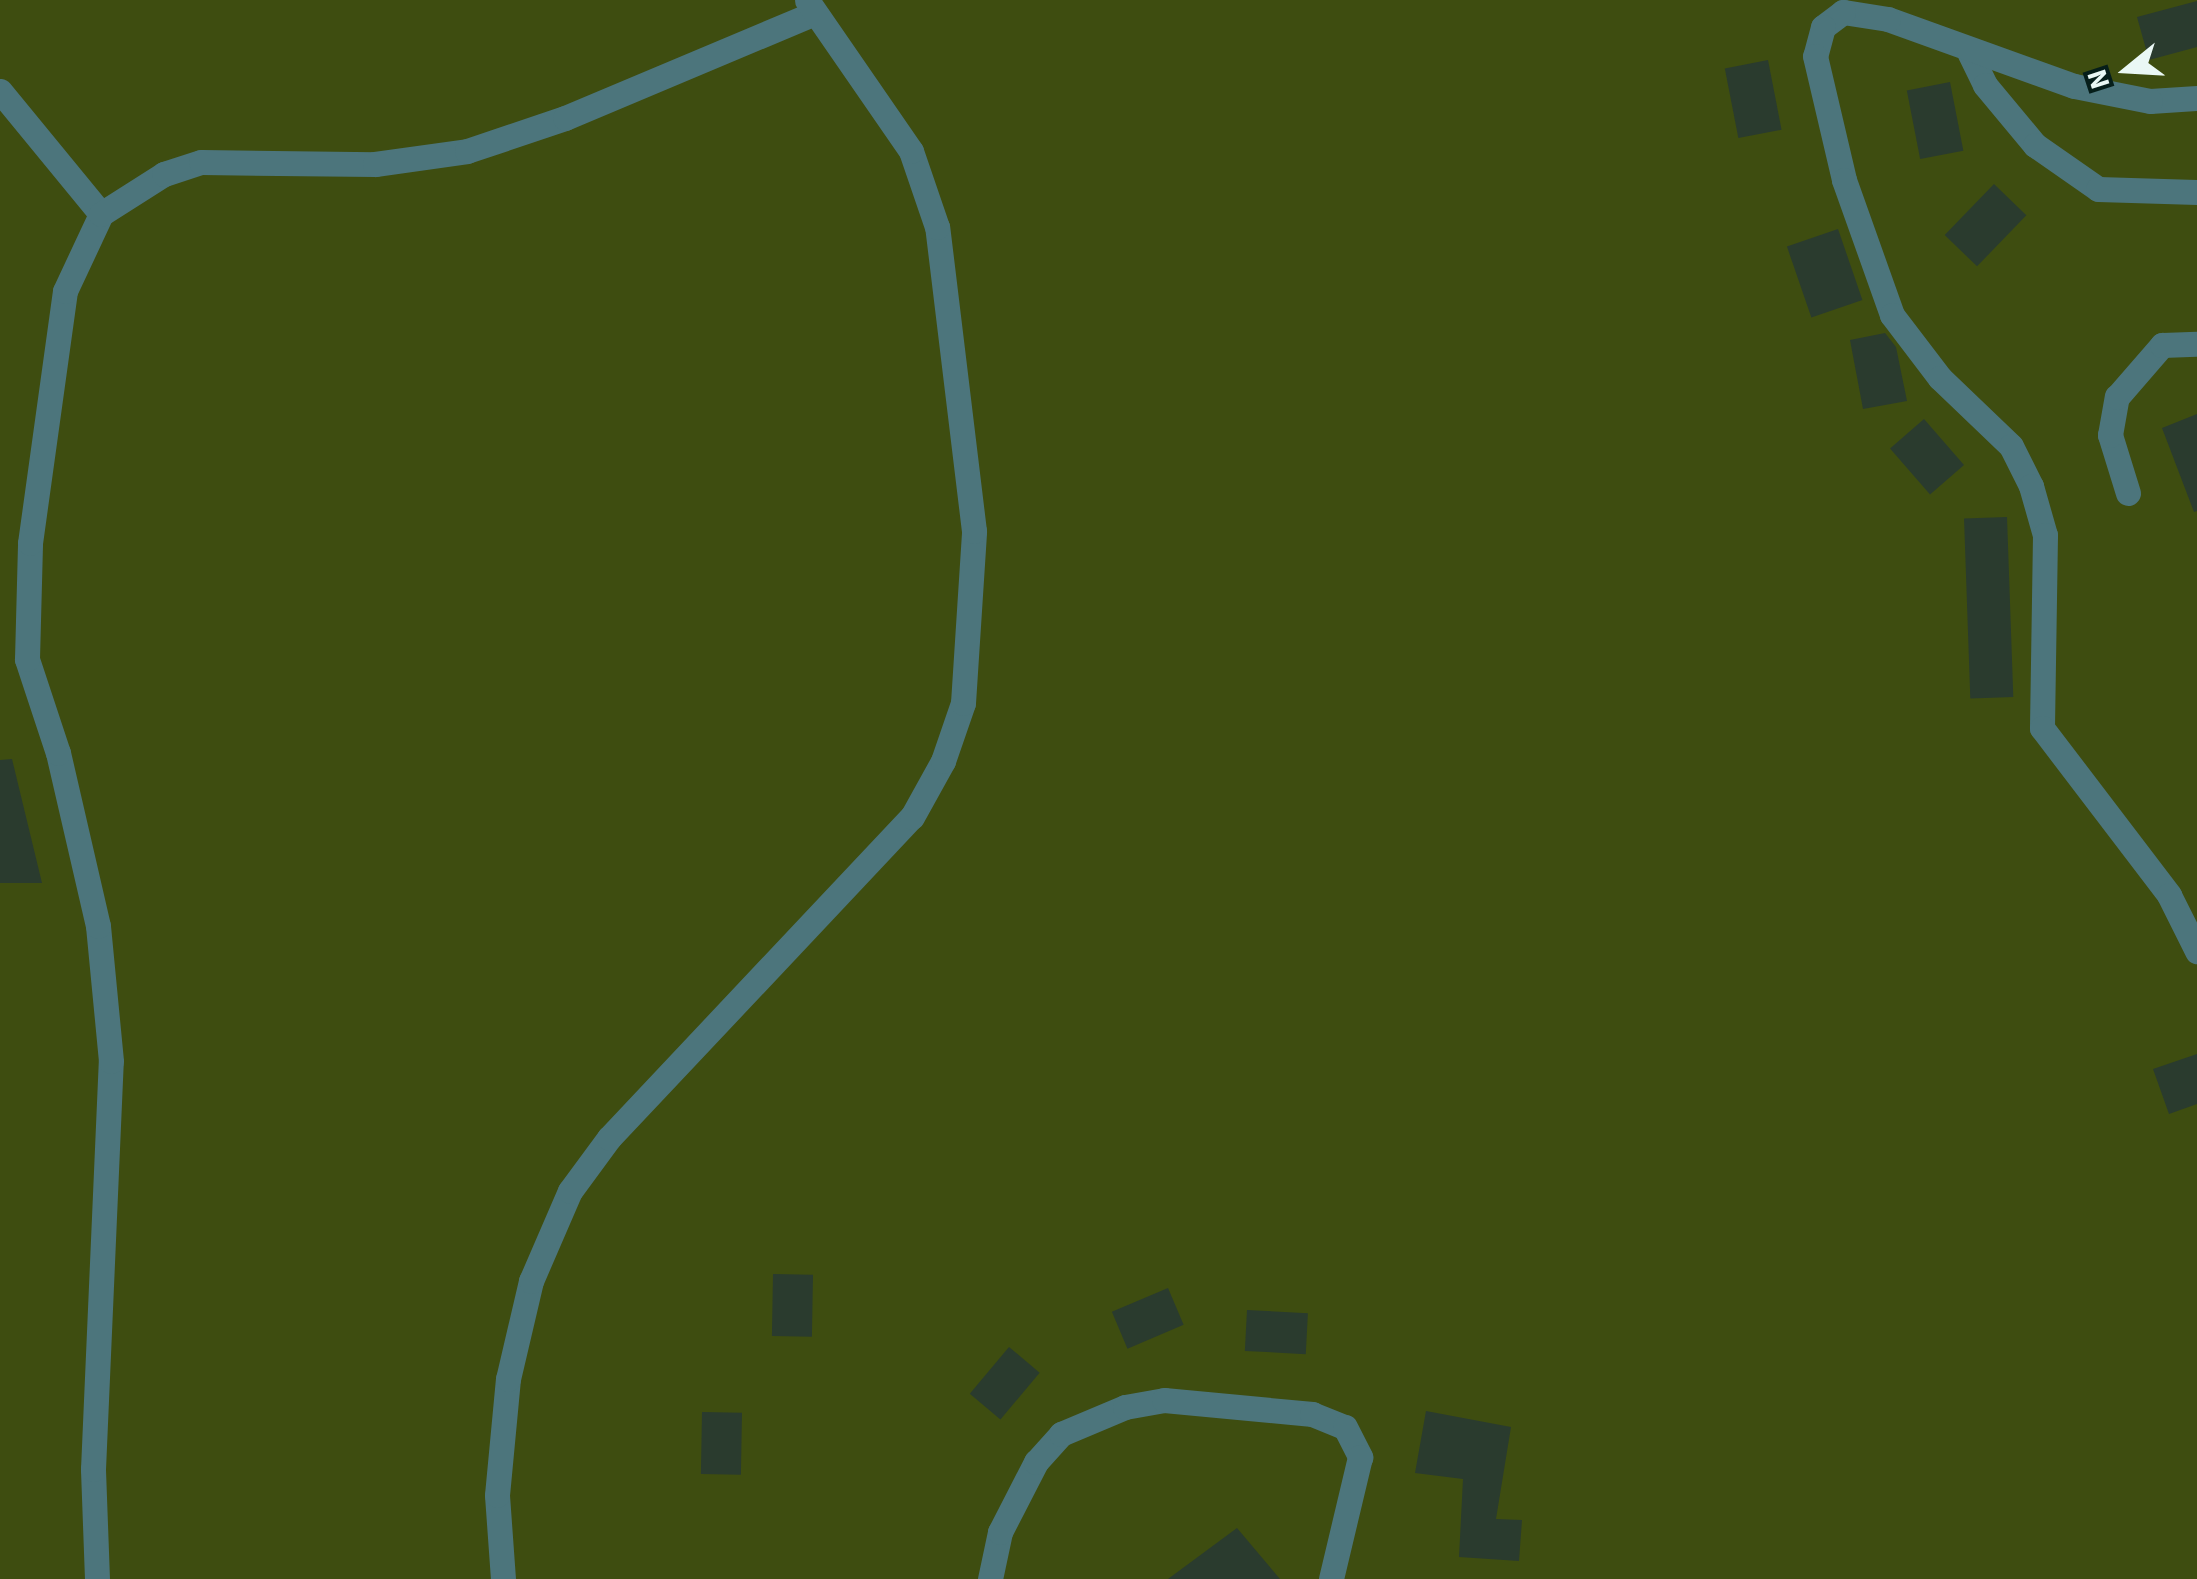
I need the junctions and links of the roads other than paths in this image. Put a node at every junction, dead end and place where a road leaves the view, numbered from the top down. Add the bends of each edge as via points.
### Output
1 (811, 7) edge
2 (1970, 54) junction
3 (0, 92) edge
4 (2197, 98) edge
5 (2197, 192) edge
6 (100, 214) junction
7 (2197, 344) edge
8 (2128, 493) dead end
9 (2197, 952) edge
10 (97, 1579) edge
11 (503, 1579) edge
12 (990, 1579) edge
13 (1331, 1579) edge

1 - 6 street via 565,118 467,151 374,164 201,162 164,174
1 - 11 street via 911,151 937,228 974,531 963,703 943,761 912,817 608,1138 570,1192 530,1281 508,1380 497,1495
2 - 4 street via 2150,102
2 - 5 street via 1985,85 2035,145 2098,189
2 - 9 street via 1888,19 1843,12 1823,27 1815,56 1849,199 1892,315 1940,378 2012,446 2031,486 2045,534 2042,728 2169,895
3 - 6 street
6 - 10 street via 65,291 30,543 26,659 58,753 98,926 111,1060 93,1469
7 - 8 street via 2162,345 2117,397 2110,435
12 - 13 street via 1000,1532 1036,1462 1062,1434 1125,1407 1164,1400 1312,1414 1345,1427 1360,1458

